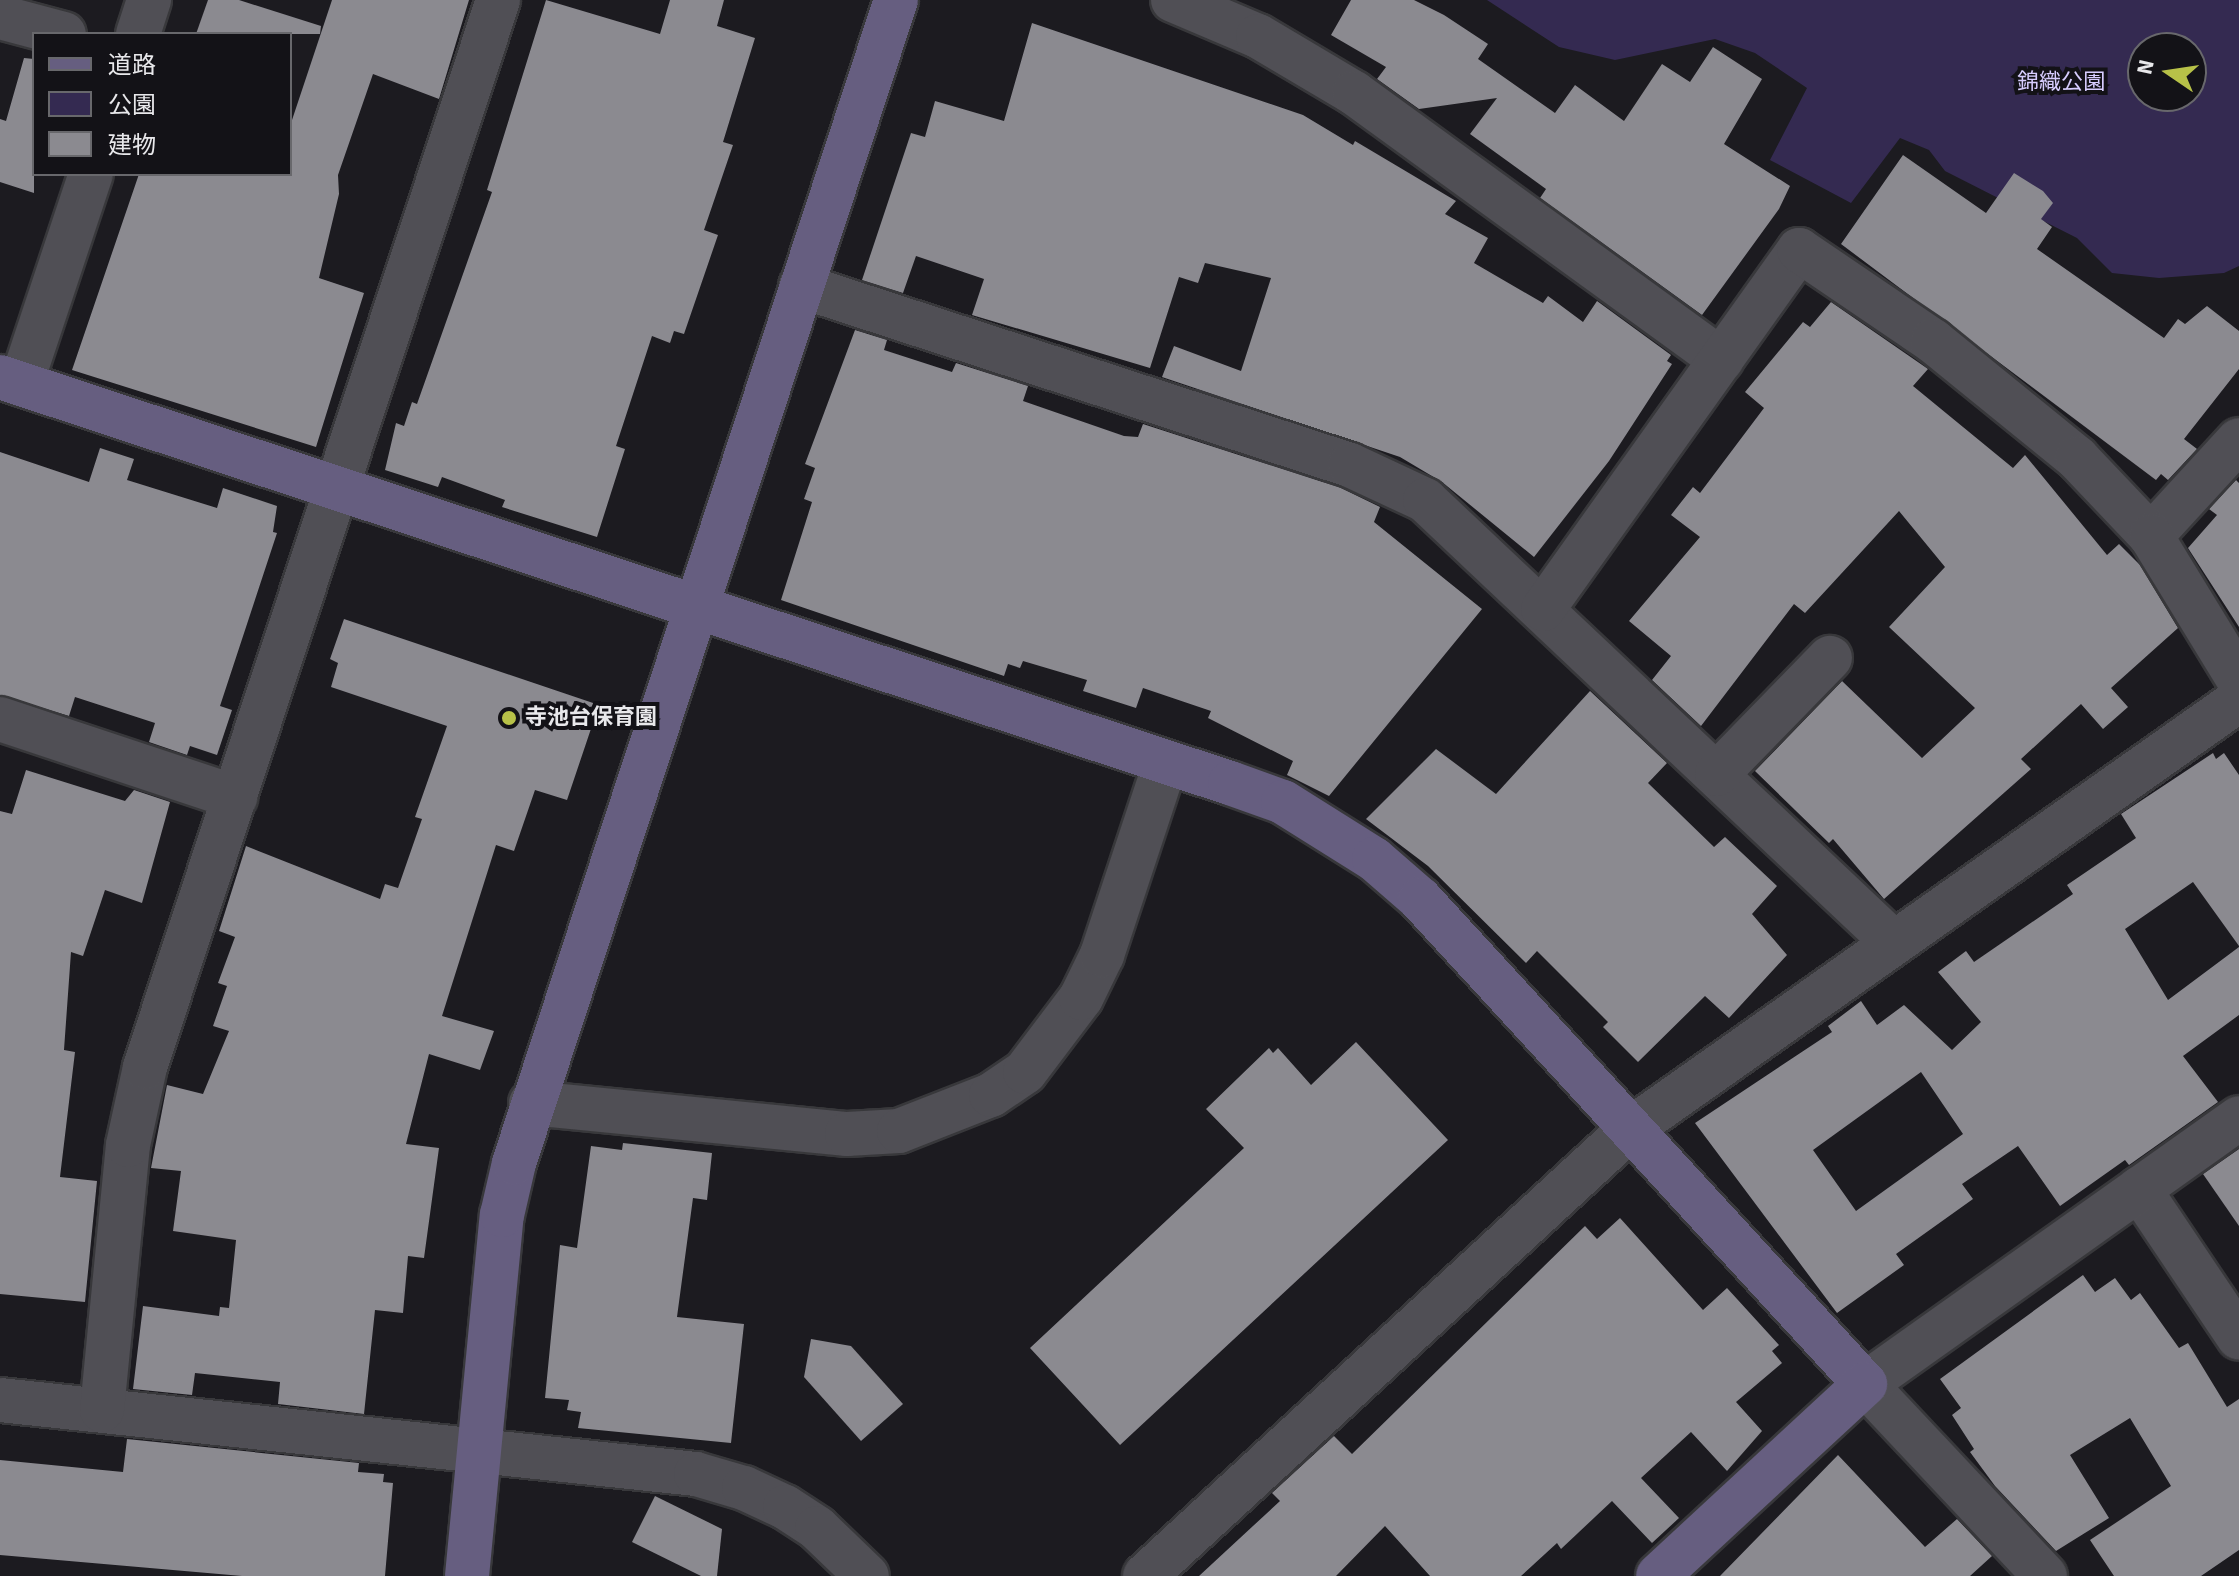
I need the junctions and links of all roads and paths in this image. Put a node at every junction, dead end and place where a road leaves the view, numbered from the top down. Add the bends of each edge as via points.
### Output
1 (149, 0) edge
2 (498, 0) edge
3 (896, 0) edge
4 (1173, 0) edge
5 (0, 17) edge
6 (56, 32) edge
7 (139, 32) edge
8 (90, 176) edge
9 (801, 286) junction
10 (1721, 360) junction
11 (11, 381) edge
12 (2239, 440) edge
13 (337, 488) junction
14 (2151, 536) junction
15 (694, 606) junction
16 (1543, 609) junction
17 (1830, 658) dead end
18 (2239, 680) edge
19 (2239, 700) edge
20 (0, 719) edge
21 (1166, 762) junction
22 (1717, 774) junction
23 (235, 797) junction
24 (1893, 942) junction
25 (531, 1103) junction
26 (2239, 1118) edge
27 (1631, 1129) junction
28 (2139, 1189) junction
29 (2239, 1338) edge
30 (1865, 1384) junction
31 (0, 1400) edge
32 (102, 1410) junction
33 (479, 1449) junction
34 (467, 1576) edge
35 (867, 1576) edge
36 (1145, 1576) edge
37 (1658, 1576) edge
38 (2045, 1576) edge

1 - 7 street
2 - 13 street
3 - 9 street
4 - 10 street via 1258,36 1354,93
5 - 6 street
8 - 11 street
9 - 15 street
9 - 16 street via 1390,482 1425,500
10 - 14 street via 1799,250 2021,409
10 - 16 street
11 - 13 street
12 - 14 street
13 - 15 street
13 - 23 street
14 - 18 street
15 - 21 street
15 - 25 street
16 - 22 street
17 - 22 street
19 - 24 street
20 - 23 street
21 - 25 street via 1102,955 1081,998 1025,1072 991,1095 899,1131 847,1134
21 - 27 street via 1283,802 1374,859 1420,899
22 - 24 street
23 - 32 street via 145,1067 128,1145
24 - 27 street
25 - 33 street via 502,1215
26 - 28 street
27 - 30 street
27 - 36 street
28 - 29 street
28 - 30 street
30 - 37 street
30 - 38 street
31 - 32 street
32 - 33 street
33 - 34 street
33 - 35 street via 643,1465 744,1488 817,1528

